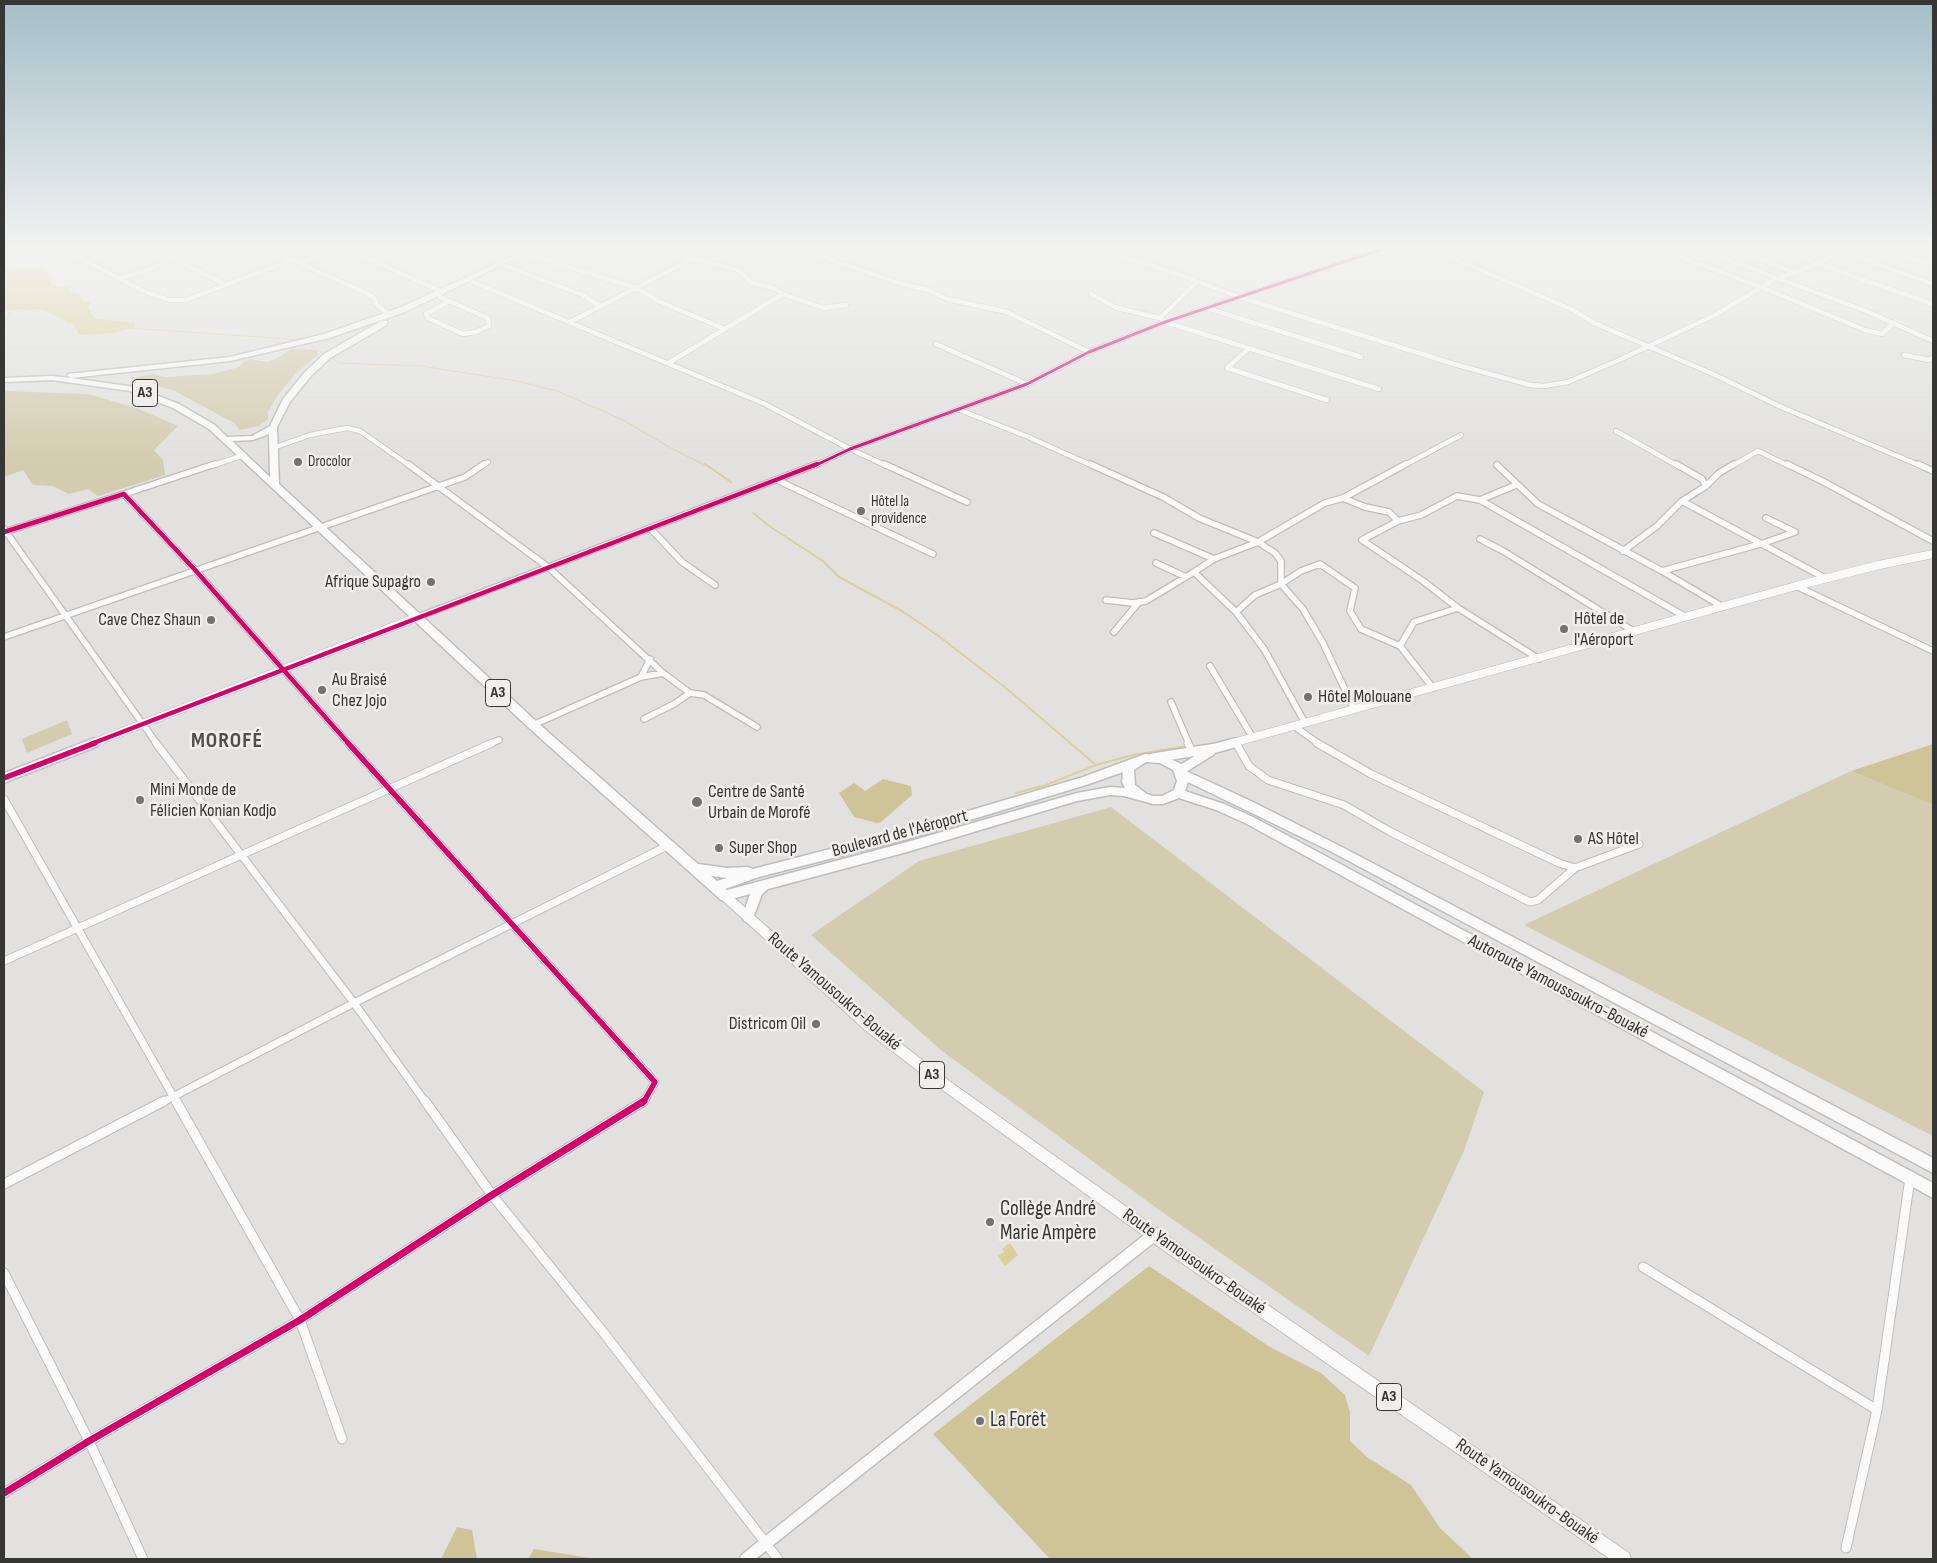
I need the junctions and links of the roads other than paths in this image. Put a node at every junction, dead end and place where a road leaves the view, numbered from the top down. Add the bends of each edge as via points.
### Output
1 (375, 322) edge
2 (383, 322) edge
3 (437, 322) edge
4 (488, 322) edge
5 (570, 322) edge
6 (708, 322) edge
7 (737, 322) edge
8 (1029, 322) edge
9 (1165, 322) joint
10 (1251, 322) edge
11 (1319, 322) edge
12 (1592, 322) edge
13 (1700, 322) edge
14 (1846, 322) edge
15 (1894, 323) joint
16 (725, 329) junction
17 (1933, 341) edge
18 (936, 344) dead end
19 (1648, 346) junction
20 (1248, 349) junction
21 (1089, 352) junction
22 (1904, 355) dead end
23 (1361, 357) dead end
24 (1933, 358) edge
25 (670, 362) junction
26 (149, 369) junction
27 (52, 378) junction
28 (4, 380) edge
29 (131, 382) junction
30 (1027, 384) junction
31 (1379, 389) dead end
32 (1327, 400) dead end
33 (960, 410) junction
34 (273, 427) junction
35 (1616, 431) dead end
36 (1461, 435) dead end
37 (226, 439) junction
38 (273, 448) junction
39 (850, 449) junction
40 (244, 455) junction
41 (488, 462) dead end
42 (1497, 465) dead end
43 (1933, 471) edge
44 (778, 480) junction
45 (275, 484) junction
46 (438, 485) junction
47 (1516, 485) junction
48 (1706, 486) junction
49 (124, 494) junction
50 (1343, 498) junction
51 (1480, 500) junction
52 (1682, 500) junction
53 (967, 502) dead end
54 (1766, 518) dead end
55 (1398, 521) junction
56 (319, 526) junction
57 (650, 528) junction
58 (4, 531) edge
59 (1154, 533) dead end
60 (1480, 539) dead end
61 (1933, 541) edge
62 (1258, 542) junction
63 (1764, 544) junction
64 (1623, 551) junction
65 (932, 554) dead end
66 (1933, 554) edge
67 (1214, 558) junction
68 (1156, 563) dead end
69 (548, 567) junction
70 (196, 571) junction
71 (1662, 571) junction
72 (1194, 572) junction
73 (1186, 577) junction
74 (1825, 578) junction
75 (715, 584) dead end
76 (1281, 584) junction
77 (1796, 586) junction
78 (1106, 600) dead end
79 (1139, 602) junction
80 (1722, 607) junction
81 (1458, 608) junction
82 (1236, 612) junction
83 (66, 616) junction
84 (418, 617) junction
85 (1686, 617) junction
86 (1114, 632) dead end
87 (1635, 632) junction
88 (4, 637) edge
89 (1400, 646) junction
90 (1933, 651) edge
91 (650, 659) junction
92 (1539, 659) junction
93 (1210, 666) dead end
94 (282, 670) junction
95 (663, 673) junction
96 (642, 677) junction
97 (1433, 688) junction
98 (690, 692) junction
99 (1171, 702) dead end
100 (1354, 710) junction
101 (644, 719) dead end
102 (1305, 722) junction
103 (141, 724) junction
104 (532, 726) junction
105 (1294, 726) junction
106 (757, 727) dead end
107 (1253, 738) junction
108 (499, 740) dead end
109 (1236, 743) junction
110 (1216, 748) junction
111 (1192, 752) junction
112 (1153, 758) junction
113 (1133, 764) junction
114 (1181, 772) junction
115 (4, 778) edge
116 (391, 789) junction
117 (1178, 794) junction
118 (1144, 798) junction
119 (4, 799) edge
120 (1639, 844) dead end
121 (668, 846) junction
122 (240, 856) junction
123 (1575, 868) junction
124 (694, 869) junction
125 (759, 872) junction
126 (768, 883) junction
127 (715, 887) junction
128 (725, 896) junction
129 (748, 917) junction
130 (512, 924) junction
131 (77, 928) junction
132 (4, 961) edge
133 (354, 1004) junction
134 (172, 1098) junction
135 (1933, 1166) edge
136 (1910, 1178) junction
137 (4, 1184) edge
138 (1933, 1191) edge
139 (492, 1195) junction
140 (1155, 1234) junction
141 (1643, 1267) dead end
142 (4, 1273) edge
143 (300, 1320) junction
144 (1877, 1410) junction
145 (342, 1439) dead end
146 (89, 1441) junction
147 (4, 1493) edge
148 (766, 1544) junction
149 (1846, 1548) dead end
150 (143, 1559) edge
151 (746, 1559) edge
152 (778, 1559) edge
153 (1623, 1559) edge

1 - 26 highway via 230,359
2 - 34 highway via 316,366 291,394
3 - 4 street via 463,334 489,326
5 - 25 street
6 - 16 street
7 - 16 street
8 - 21 street
9 - 20 street
9 - 21 street
10 - 23 street
11 - 19 street via 1530,385 1554,386 1568,382
12 - 19 street
13 - 19 street
14 - 15 street via 1882,334
15 - 17 street
16 - 25 street
18 - 30 street
19 - 43 street
20 - 31 street
20 - 32 street via 1227,368
21 - 30 street
22 - 24 street
25 - 39 street via 765,404
26 - 27 highway
26 - 29 highway
27 - 28 highway, A3
27 - 29 highway, A3
29 - 37 highway, A3 via 195,415
30 - 33 street
33 - 39 street
33 - 62 street via 1119,476 1199,518
34 - 37 highway via 253,438
34 - 38 highway
35 - 48 street via 1702,479
36 - 50 street
37 - 40 highway, Route Yamousoukro-Bouaké / A3
38 - 45 highway
38 - 46 street via 310,435 348,428 378,442
39 - 44 street
39 - 53 street
40 - 45 highway, Route Yamousoukro-Bouaké / A3
40 - 49 street
41 - 46 street via 465,477
42 - 47 street
44 - 57 street
44 - 65 street
45 - 56 highway, Route Yamousoukro-Bouaké / A3
46 - 56 street
46 - 69 street
47 - 51 street
47 - 64 street via 1538,504
48 - 52 street
48 - 61 street via 1719,473 1758,451 1824,482
49 - 58 street
49 - 70 street
50 - 55 street via 1388,512
50 - 62 street via 1325,503
51 - 55 street via 1457,496 1421,515
51 - 85 street
52 - 63 street
52 - 64 street via 1657,526
54 - 63 street via 1794,532
55 - 81 street via 1362,540 1364,544 1423,581
56 - 70 street
56 - 84 highway, Route Yamousoukro-Bouaké / A3
57 - 69 street
57 - 75 street via 682,562
58 - 83 street
59 - 67 street
60 - 87 street
62 - 67 street
62 - 76 street via 1282,561
63 - 71 street
63 - 74 street
64 - 71 street
66 - 74 street
67 - 72 street
68 - 73 street
69 - 84 street
69 - 91 street
70 - 83 street
70 - 94 street
71 - 80 street
72 - 73 street
72 - 82 street
73 - 79 street via 1156,597
74 - 77 street
76 - 82 street via 1255,595
76 - 89 street via 1300,571 1320,564 1355,588 1350,611 1361,630
76 - 100 street via 1303,609 1323,643
77 - 80 street
77 - 90 street
78 - 79 street
79 - 86 street
80 - 85 street
81 - 89 street via 1414,622
81 - 92 street
82 - 102 street via 1264,649
83 - 88 street
83 - 103 street
84 - 94 street
84 - 104 highway, Route Yamousoukro-Bouaké / A3
85 - 87 street
87 - 92 street
89 - 97 street
91 - 95 street
91 - 96 street
92 - 97 street
93 - 107 street
94 - 103 street
94 - 116 street
95 - 96 street
95 - 98 street
96 - 104 street
97 - 100 street
98 - 101 street via 666,709
98 - 106 street via 704,695
99 - 111 street
100 - 102 street
102 - 105 street
103 - 115 street
103 - 122 street
104 - 121 highway, Route Yamousoukro-Bouaké / A3
105 - 107 street
105 - 123 street via 1328,751 1371,774 1558,863
107 - 109 street
108 - 116 street
109 - 110 street
109 - 123 street via 1249,766 1268,780 1344,805 1530,902 1538,900
110 - 111 street
110 - 114 street
111 - 112 street
112 - 113 highway
112 - 114 highway via 1170,762
113 - 118 highway via 1129,769 1128,782
113 - 125 highway, Boulevard de l'Aéroport via 907,834
114 - 117 highway via 1183,781
114 - 135 highway, Autoroute Yamoussoukro-Bouaké via 1336,849
116 - 122 street
116 - 130 street
117 - 118 highway via 1163,800
117 - 136 highway, Autoroute Yamoussoukro-Bouaké via 1249,820
118 - 126 highway, Boulevard de l'Aéroport via 1110,791 1078,796 907,847
119 - 131 street
120 - 123 street
121 - 124 highway, Route Yamousoukro-Bouaké / A3
121 - 130 street
122 - 131 street
122 - 133 street
124 - 125 highway
124 - 127 highway, Route Yamousoukro-Bouaké / A3
125 - 127 highway, Boulevard de l'Aéroport
126 - 128 highway, Boulevard de l'Aéroport
126 - 129 highway via 757,891
127 - 128 highway, Route Yamousoukro-Bouaké / A3
128 - 129 main road, Route Yamousoukro-Bouaké / A3
129 - 140 main road, Route Yamousoukro-Bouaké / A3 via 870,1026 948,1088
130 - 133 street
130 - 139 street via 655,1082 642,1104
131 - 132 street
131 - 134 street
133 - 134 street
133 - 139 street
134 - 137 street
134 - 143 street
136 - 138 highway, Autoroute Yamoussoukro-Bouaké
136 - 144 street
139 - 143 street
139 - 148 street via 603,1332
140 - 148 street
140 - 153 main road, Route Yamousoukro-Bouaké / A3
141 - 144 street
142 - 146 street
143 - 145 street
143 - 146 street
144 - 149 street
146 - 147 street
146 - 150 street
148 - 151 street
148 - 152 street

